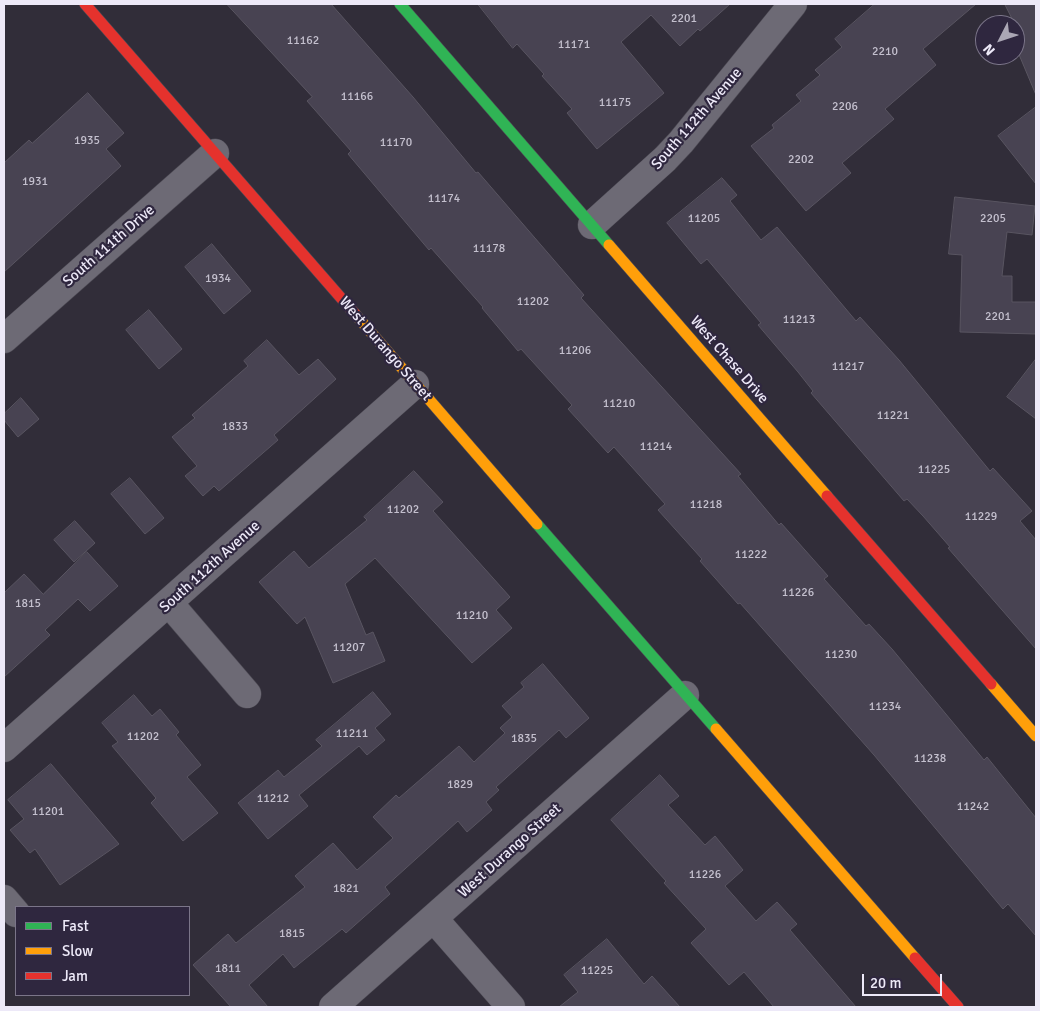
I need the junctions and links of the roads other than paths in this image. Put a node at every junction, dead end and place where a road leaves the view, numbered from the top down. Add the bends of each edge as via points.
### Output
1 (85, 4) edge
2 (400, 4) edge
3 (794, 4) edge
4 (215, 153) junction
5 (592, 225) junction
6 (4, 339) edge
7 (415, 384) junction
8 (169, 603) junction
9 (246, 694) dead end
10 (685, 695) junction
11 (1036, 736) edge
12 (4, 748) edge
13 (4, 899) edge
14 (15, 912) edge
15 (434, 918) junction
16 (333, 1007) edge
17 (512, 1007) edge
18 (958, 1007) edge

1 - 4 street, West Durango Street
2 - 5 street, West Chase Drive
3 - 5 street, South 112th Avenue via 681,142
4 - 6 street, South 111th Drive
4 - 7 street, West Durango Street
5 - 11 street, West Chase Drive
7 - 8 street, South 112th Avenue
7 - 10 street, West Durango Street
8 - 9 street
8 - 12 street, South 112th Avenue
10 - 15 street, West Durango Street
10 - 18 street, West Durango Street
13 - 14 street
15 - 16 street, West Durango Street
15 - 17 street

